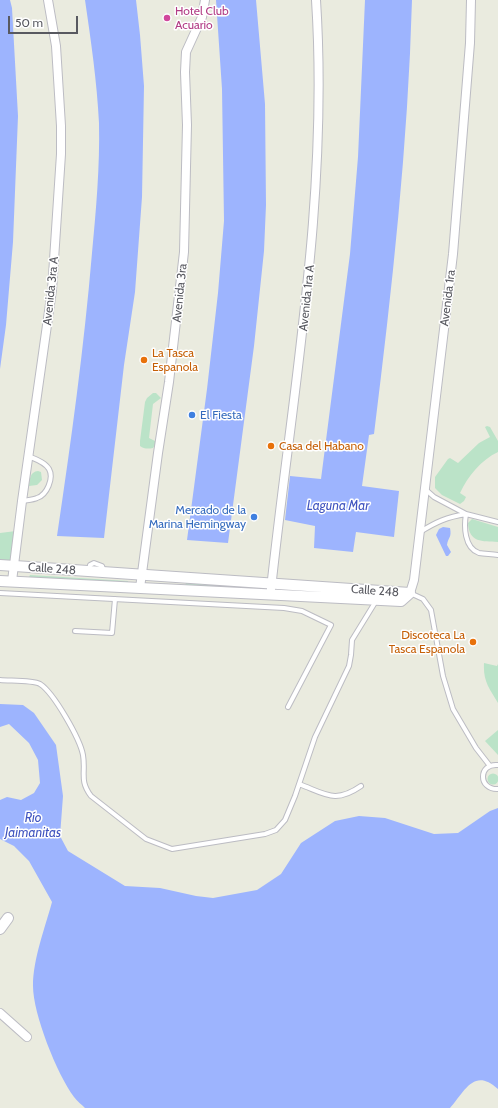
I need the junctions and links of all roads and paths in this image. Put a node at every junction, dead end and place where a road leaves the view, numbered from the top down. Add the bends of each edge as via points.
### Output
1 (48, 0) edge
2 (205, 0) edge
3 (316, 0) edge
4 (472, 0) edge
5 (28, 456) junction
6 (424, 488) junction
7 (22, 501) junction
8 (466, 514) junction
9 (498, 522) edge
10 (420, 532) junction
11 (498, 555) edge
12 (0, 565) edge
13 (13, 566) junction
14 (142, 575) junction
15 (0, 581) edge
16 (12, 582) junction
17 (140, 588) junction
18 (271, 589) junction
19 (0, 593) edge
20 (410, 593) junction
21 (115, 599) junction
22 (377, 600) junction
23 (75, 631) dead end
24 (0, 680) edge
25 (288, 707) dead end
26 (498, 765) edge
27 (490, 766) junction
28 (299, 784) junction
29 (361, 786) dead end
30 (498, 788) edge
31 (8, 918) dead end
32 (0, 929) edge
33 (0, 1013) edge
34 (27, 1037) dead end

1 - 5 street, Avenida 3ra A via 56,46 61,154 52,290
2 - 14 street, Avenida 3ra via 202,16 186,52 184,252
3 - 18 street, Avenida 1ra A via 319,100 315,209 304,322
4 - 6 street, Avenida 1ra via 453,254
5 - 7 street, Avenida 3ra A
5 - 7 lane via 44,464 51,474 44,493 38,498
6 - 8 lane via 434,497
6 - 10 street, Avenida 1ra
7 - 13 street, Avenida 3ra A
8 - 9 lane
8 - 10 lane via 436,522
8 - 11 lane via 464,524 469,546 480,553
10 - 20 street, Avenida 1ra
12 - 13 street, Calle 248
13 - 14 street, Calle 248
13 - 16 street, Avenida 3ra A
14 - 17 street, Avenida 3ra
14 - 18 street, Calle 248
15 - 16 street, Calle 248
16 - 17 street, Calle 248
17 - 18 street, Calle 248
18 - 20 street, Calle 248
18 - 22 street, Calle 248
19 - 21 lane
20 - 22 street, Calle 248 via 401,601
20 - 27 lane via 423,598 431,610 443,676 453,709
21 - 23 lane via 112,633
21 - 25 lane via 284,608 302,611 331,625
22 - 28 lane via 352,640 349,666 315,737
24 - 28 lane via 40,684 58,706 79,743 83,756 83,782 91,796 146,839 172,849 276,830 285,820
26 - 27 lane
27 - 30 lane via 483,775 484,782 490,788
28 - 29 lane via 332,796 342,796
31 - 32 street
33 - 34 street

